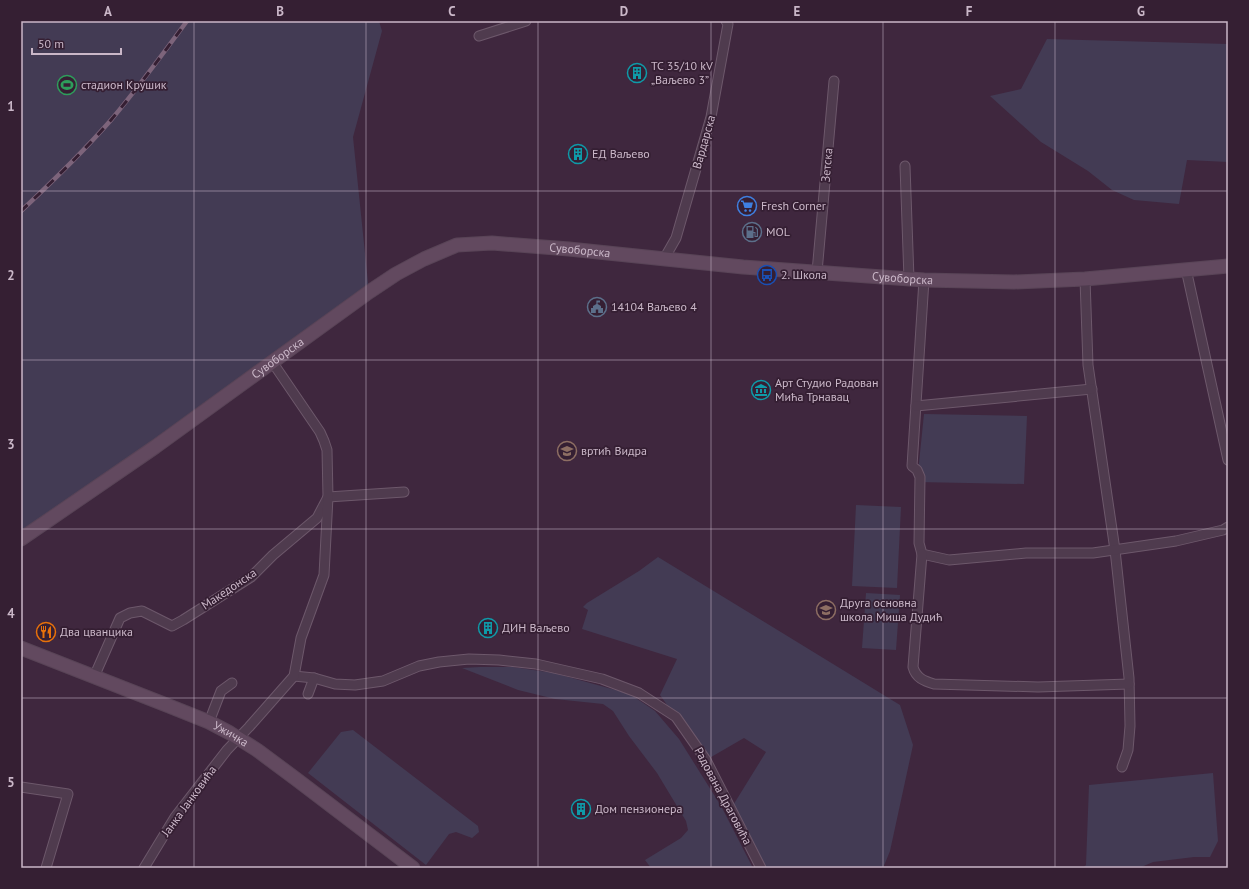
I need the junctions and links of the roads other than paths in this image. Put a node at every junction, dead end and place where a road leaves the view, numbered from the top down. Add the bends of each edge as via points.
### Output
1 (526, 21) edge
2 (726, 21) edge
3 (479, 36) dead end
4 (834, 81) dead end
5 (906, 166) dead end
6 (664, 259) junction
7 (1228, 266) edge
8 (1186, 269) junction
9 (817, 272) junction
10 (909, 279) junction
11 (1085, 279) junction
12 (924, 280) junction
13 (273, 363) junction
14 (1092, 390) junction
15 (916, 406) junction
16 (1228, 460) edge
17 (404, 492) dead end
18 (328, 497) junction
19 (1228, 528) edge
20 (21, 539) edge
21 (1115, 550) junction
22 (922, 554) junction
23 (21, 648) edge
24 (294, 676) junction
25 (94, 677) junction
26 (314, 678) junction
27 (232, 683) dead end
28 (1129, 684) junction
29 (308, 694) dead end
30 (209, 722) junction
31 (239, 738) junction
32 (1122, 767) dead end
33 (21, 787) edge
34 (405, 866) edge
35 (46, 868) edge
36 (144, 868) edge
37 (761, 868) edge

1 - 3 street
2 - 6 street, Вардарска via 728,24 711,117 676,238
4 - 9 street, Зетска
5 - 10 street
6 - 9 main road, Сувоборска via 743,268
6 - 13 main road, Сувоборска via 492,243 457,245 396,274
7 - 8 main road, Сувоборска
8 - 11 main road, Сувоборска
8 - 16 street
9 - 10 main road, Сувоборска
10 - 12 main road, Сувоборска
11 - 12 main road, Сувоборска via 1014,282
11 - 14 street via 1088,365
12 - 15 street
13 - 18 street via 324,441 327,450
13 - 20 main road, Сувоборска via 155,448
14 - 15 street
14 - 21 street
15 - 22 street via 912,466 920,477 919,543
17 - 18 street
18 - 24 street via 324,575 301,638
18 - 25 street, Македонска via 317,518 273,555 252,577 183,620 172,626 142,611 120,618
19 - 21 street via 1176,541
21 - 22 street via 1093,553 1026,553 949,560
21 - 28 street
22 - 28 street via 913,667 915,673 925,682 1038,687
23 - 25 main road, Ужичка
24 - 26 street, Радована Драговића
24 - 31 street, Јанка Јанковића
25 - 30 main road, Ужичка
26 - 29 street
26 - 37 street, Радована Драговића via 335,684 355,685 382,681 419,666 439,662 498,660 536,664 602,679 638,693 676,717 706,760
27 - 30 street via 221,691
28 - 32 street via 1128,750
30 - 31 main road, Ужичка
31 - 34 main road, Ужичка via 296,779
31 - 36 street, Јанка Јанковића via 175,817
33 - 35 street via 68,794

